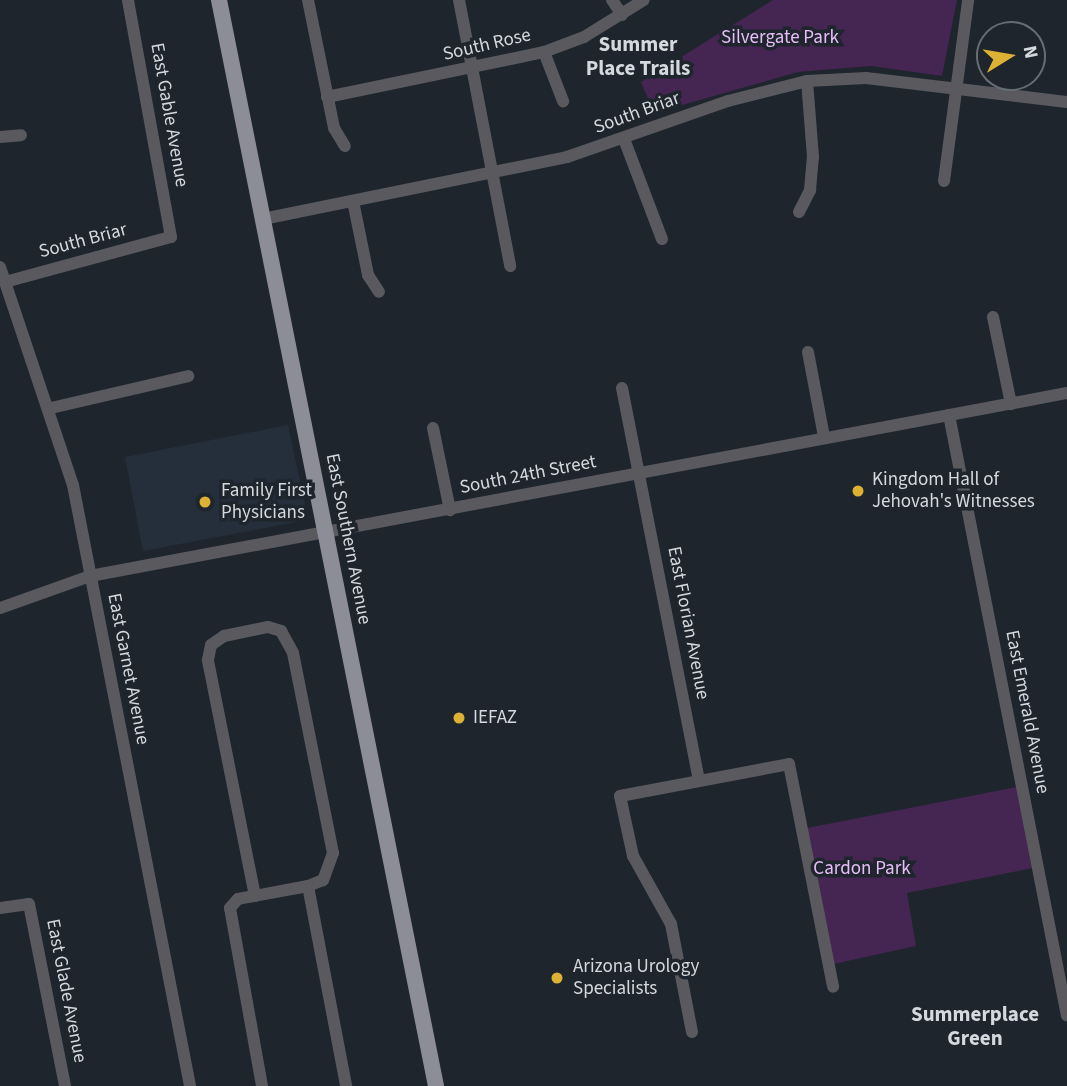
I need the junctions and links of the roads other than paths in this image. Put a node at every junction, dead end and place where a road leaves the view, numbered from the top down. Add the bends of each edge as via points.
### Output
1 (128, 0) edge
2 (219, 0) edge
3 (308, 0) edge
4 (459, 0) edge
5 (612, 0) edge
6 (644, 0) edge
7 (968, 0) edge
8 (622, 15) junction
9 (544, 52) junction
10 (475, 69) junction
11 (807, 81) junction
12 (956, 88) junction
13 (327, 97) junction
14 (563, 101) dead end
15 (1067, 102) edge
16 (20, 135) dead end
17 (0, 137) edge
18 (624, 139) junction
19 (345, 146) dead end
20 (495, 172) junction
21 (944, 181) dead end
22 (353, 201) junction
23 (799, 212) dead end
24 (263, 219) junction
25 (171, 237) joint
26 (662, 239) dead end
27 (0, 267) edge
28 (510, 267) dead end
29 (5, 282) junction
30 (379, 292) dead end
31 (993, 317) dead end
32 (808, 352) dead end
33 (188, 376) dead end
34 (622, 388) dead end
35 (1067, 393) edge
36 (1011, 404) junction
37 (51, 408) junction
38 (949, 415) junction
39 (433, 428) dead end
40 (824, 438) junction
41 (639, 473) junction
42 (450, 510) junction
43 (326, 535) junction
44 (90, 576) junction
45 (0, 608) edge
46 (699, 780) junction
47 (308, 886) junction
48 (255, 896) junction
49 (0, 908) edge
50 (833, 987) dead end
51 (1067, 1016) edge
52 (692, 1032) dead end
53 (65, 1086) edge
54 (190, 1086) edge
55 (262, 1086) edge
56 (346, 1086) edge
57 (436, 1086) edge

1 - 25 street, East Gable Avenue
2 - 24 main road, East Southern Avenue
3 - 13 street
4 - 10 street
5 - 8 street
6 - 8 street, South Rose
7 - 12 street
8 - 9 street, South Rose
9 - 10 street, South Rose
9 - 14 street
10 - 13 street, South Rose
10 - 20 street
11 - 12 street, South Briar via 866,78
11 - 18 street, South Briar via 728,100
11 - 23 street via 813,157 810,190
12 - 15 street, South Briar
12 - 21 street
13 - 19 street
16 - 17 street
18 - 20 street, South Briar
18 - 26 street
20 - 22 street, South Briar
20 - 28 street
22 - 24 street, South Briar
22 - 30 street via 368,275
24 - 43 main road, East Southern Avenue
25 - 29 street, South Briar
27 - 29 street, East Garnet Avenue
29 - 37 street, East Garnet Avenue
31 - 36 street
32 - 40 street
33 - 37 street
34 - 41 street, East Florian Avenue
35 - 36 street, South 24th Street
36 - 38 street, South 24th Street
37 - 44 street, East Garnet Avenue
38 - 40 street, South 24th Street
38 - 51 street, East Emerald Avenue
39 - 42 street
40 - 41 street, South 24th Street
41 - 42 street, South 24th Street
41 - 46 street, East Florian Avenue
42 - 43 street, South 24th Street
43 - 44 street, South 24th Street
43 - 57 main road, East Southern Avenue
44 - 45 street, South 24th Street
44 - 54 street, East Garnet Avenue
46 - 50 street via 789,764
46 - 52 street via 620,796 633,856 671,924
47 - 48 street
47 - 48 street via 323,880 333,853 293,653 281,631 268,627 224,636 211,645 208,660
47 - 56 street
48 - 55 street via 230,908 230,926
49 - 53 street, East Glade Avenue via 29,904

